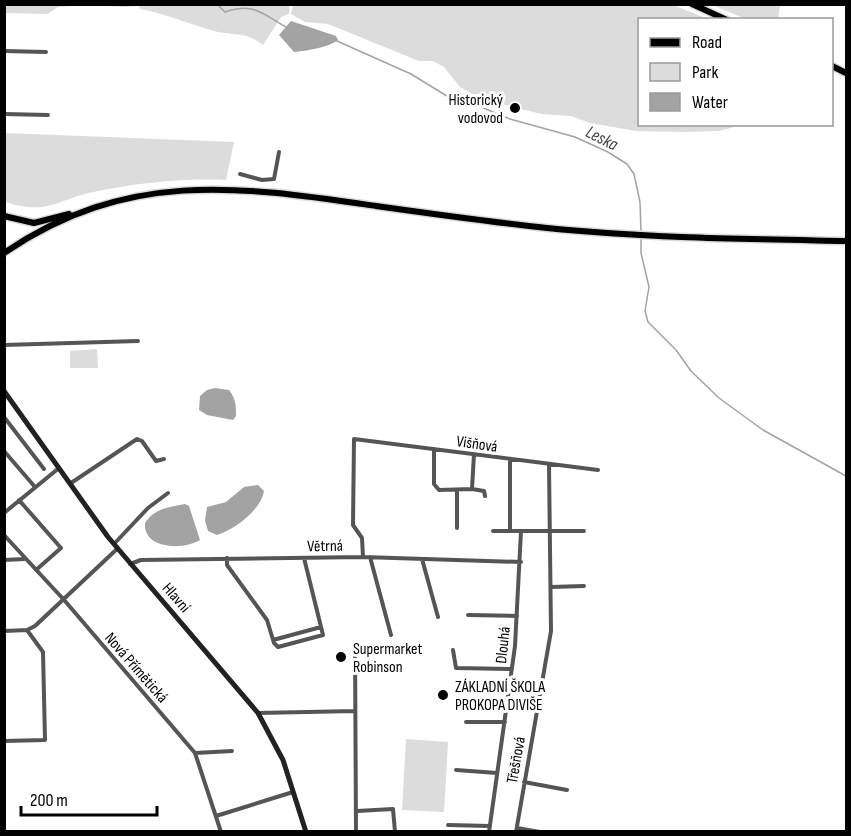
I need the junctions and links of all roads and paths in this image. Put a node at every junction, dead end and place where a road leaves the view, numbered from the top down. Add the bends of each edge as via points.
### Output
1 (692, 4) edge
2 (723, 18) edge
3 (4, 51) edge
4 (46, 52) dead end
5 (4, 114) edge
6 (48, 115) dead end
7 (279, 152) dead end
8 (240, 174) dead end
9 (110, 203) junction
10 (4, 216) edge
11 (846, 241) edge
12 (4, 253) edge
13 (138, 341) dead end
14 (4, 345) edge
15 (4, 391) edge
16 (4, 417) edge
17 (434, 449) junction
18 (4, 451) edge
19 (474, 454) junction
20 (164, 459) dead end
21 (510, 460) junction
22 (549, 465) junction
23 (59, 468) junction
24 (44, 469) dead end
25 (598, 470) dead end
26 (71, 483) junction
27 (35, 487) junction
28 (472, 489) junction
29 (457, 491) junction
30 (168, 493) dead end
31 (485, 496) dead end
32 (19, 500) junction
33 (4, 513) edge
34 (457, 528) dead end
35 (550, 530) junction
36 (493, 531) dead end
37 (510, 531) junction
38 (521, 531) junction
39 (584, 531) dead end
40 (4, 535) edge
41 (116, 547) junction
42 (363, 557) junction
43 (370, 557) junction
44 (24, 558) junction
45 (227, 558) junction
46 (304, 558) junction
47 (4, 560) edge
48 (422, 560) junction
49 (521, 562) junction
50 (130, 564) junction
51 (36, 570) junction
52 (584, 586) dead end
53 (551, 587) junction
54 (65, 601) junction
55 (468, 615) dead end
56 (517, 615) junction
57 (438, 617) dead end
58 (321, 627) junction
59 (27, 630) junction
60 (4, 631) edge
61 (391, 635) dead end
62 (273, 640) junction
63 (354, 645) dead end
64 (453, 650) dead end
65 (512, 669) junction
66 (355, 711) junction
67 (258, 713) junction
68 (466, 722) dead end
69 (505, 722) junction
70 (4, 741) edge
71 (232, 751) dead end
72 (195, 753) junction
73 (456, 770) dead end
74 (497, 773) junction
75 (524, 782) junction
76 (567, 790) dead end
77 (293, 792) junction
78 (357, 811) junction
79 (216, 816) junction
80 (448, 825) dead end
81 (490, 829) edge
82 (516, 830) edge
83 (221, 831) edge
84 (306, 831) edge
85 (356, 831) edge
86 (395, 831) edge
87 (540, 831) edge

1 - 2 main road
3 - 4 street
5 - 6 street
7 - 8 street via 274,179
9 - 10 main road via 41,222 22,222
9 - 11 main road via 180,189 256,190 500,223 633,235
9 - 12 main road via 52,225
13 - 14 street
15 - 23 main road, Hlavní
16 - 24 street
17 - 19 street, Višňová
17 - 29 street via 434,487
17 - 42 street, Višňová via 354,439 353,525 361,535
18 - 27 street
19 - 21 street, Višňová
19 - 28 street
20 - 26 street via 156,461 137,439
21 - 22 street, Višňová
21 - 37 street
22 - 25 street, Višňová
22 - 35 street, Třešňová
23 - 26 main road, Hlavní
23 - 27 street
26 - 41 main road, Hlavní
27 - 32 street
28 - 29 street
28 - 31 street via 484,491
29 - 34 street
30 - 41 street via 148,508
32 - 33 street
32 - 51 street via 61,548
35 - 38 street
35 - 39 street
35 - 53 street, Třešňová
36 - 37 street
37 - 38 street
38 - 49 street, Dlouhá
40 - 44 street, Nová Přímětická
41 - 50 main road, Hlavní
41 - 54 street
42 - 43 street, Větrná
42 - 46 street, Větrná
43 - 48 street, Větrná
43 - 61 street
44 - 47 street
44 - 51 street, Nová Přímětická
45 - 46 street, Větrná
45 - 50 street, Větrná via 141,560
45 - 62 street via 227,565 267,620
46 - 58 street
48 - 49 street, Větrná
48 - 57 street
49 - 56 street, Dlouhá
50 - 67 main road, Hlavní
51 - 54 street, Nová Přímětická
52 - 53 street
53 - 75 street, Třešňová via 551,631
54 - 59 street
54 - 72 street, Nová Přímětická
55 - 56 street
56 - 65 street, Dlouhá
58 - 62 street
58 - 62 street via 323,634 278,647
59 - 60 street
59 - 70 street via 43,652 45,740
63 - 66 street
64 - 65 street via 456,668
65 - 69 street, Dlouhá
66 - 67 street
66 - 78 street
67 - 77 main road, Hlavní via 273,737
68 - 69 street
69 - 74 street, Dlouhá
71 - 72 street
72 - 79 street, Nová Přímětická
73 - 74 street
74 - 81 street, Dlouhá
75 - 76 street
75 - 82 street, Třešňová
77 - 79 street
77 - 84 main road, Hlavní
78 - 85 street
78 - 86 street via 393,809
79 - 83 street, Nová Přímětická
80 - 81 street
82 - 87 street

